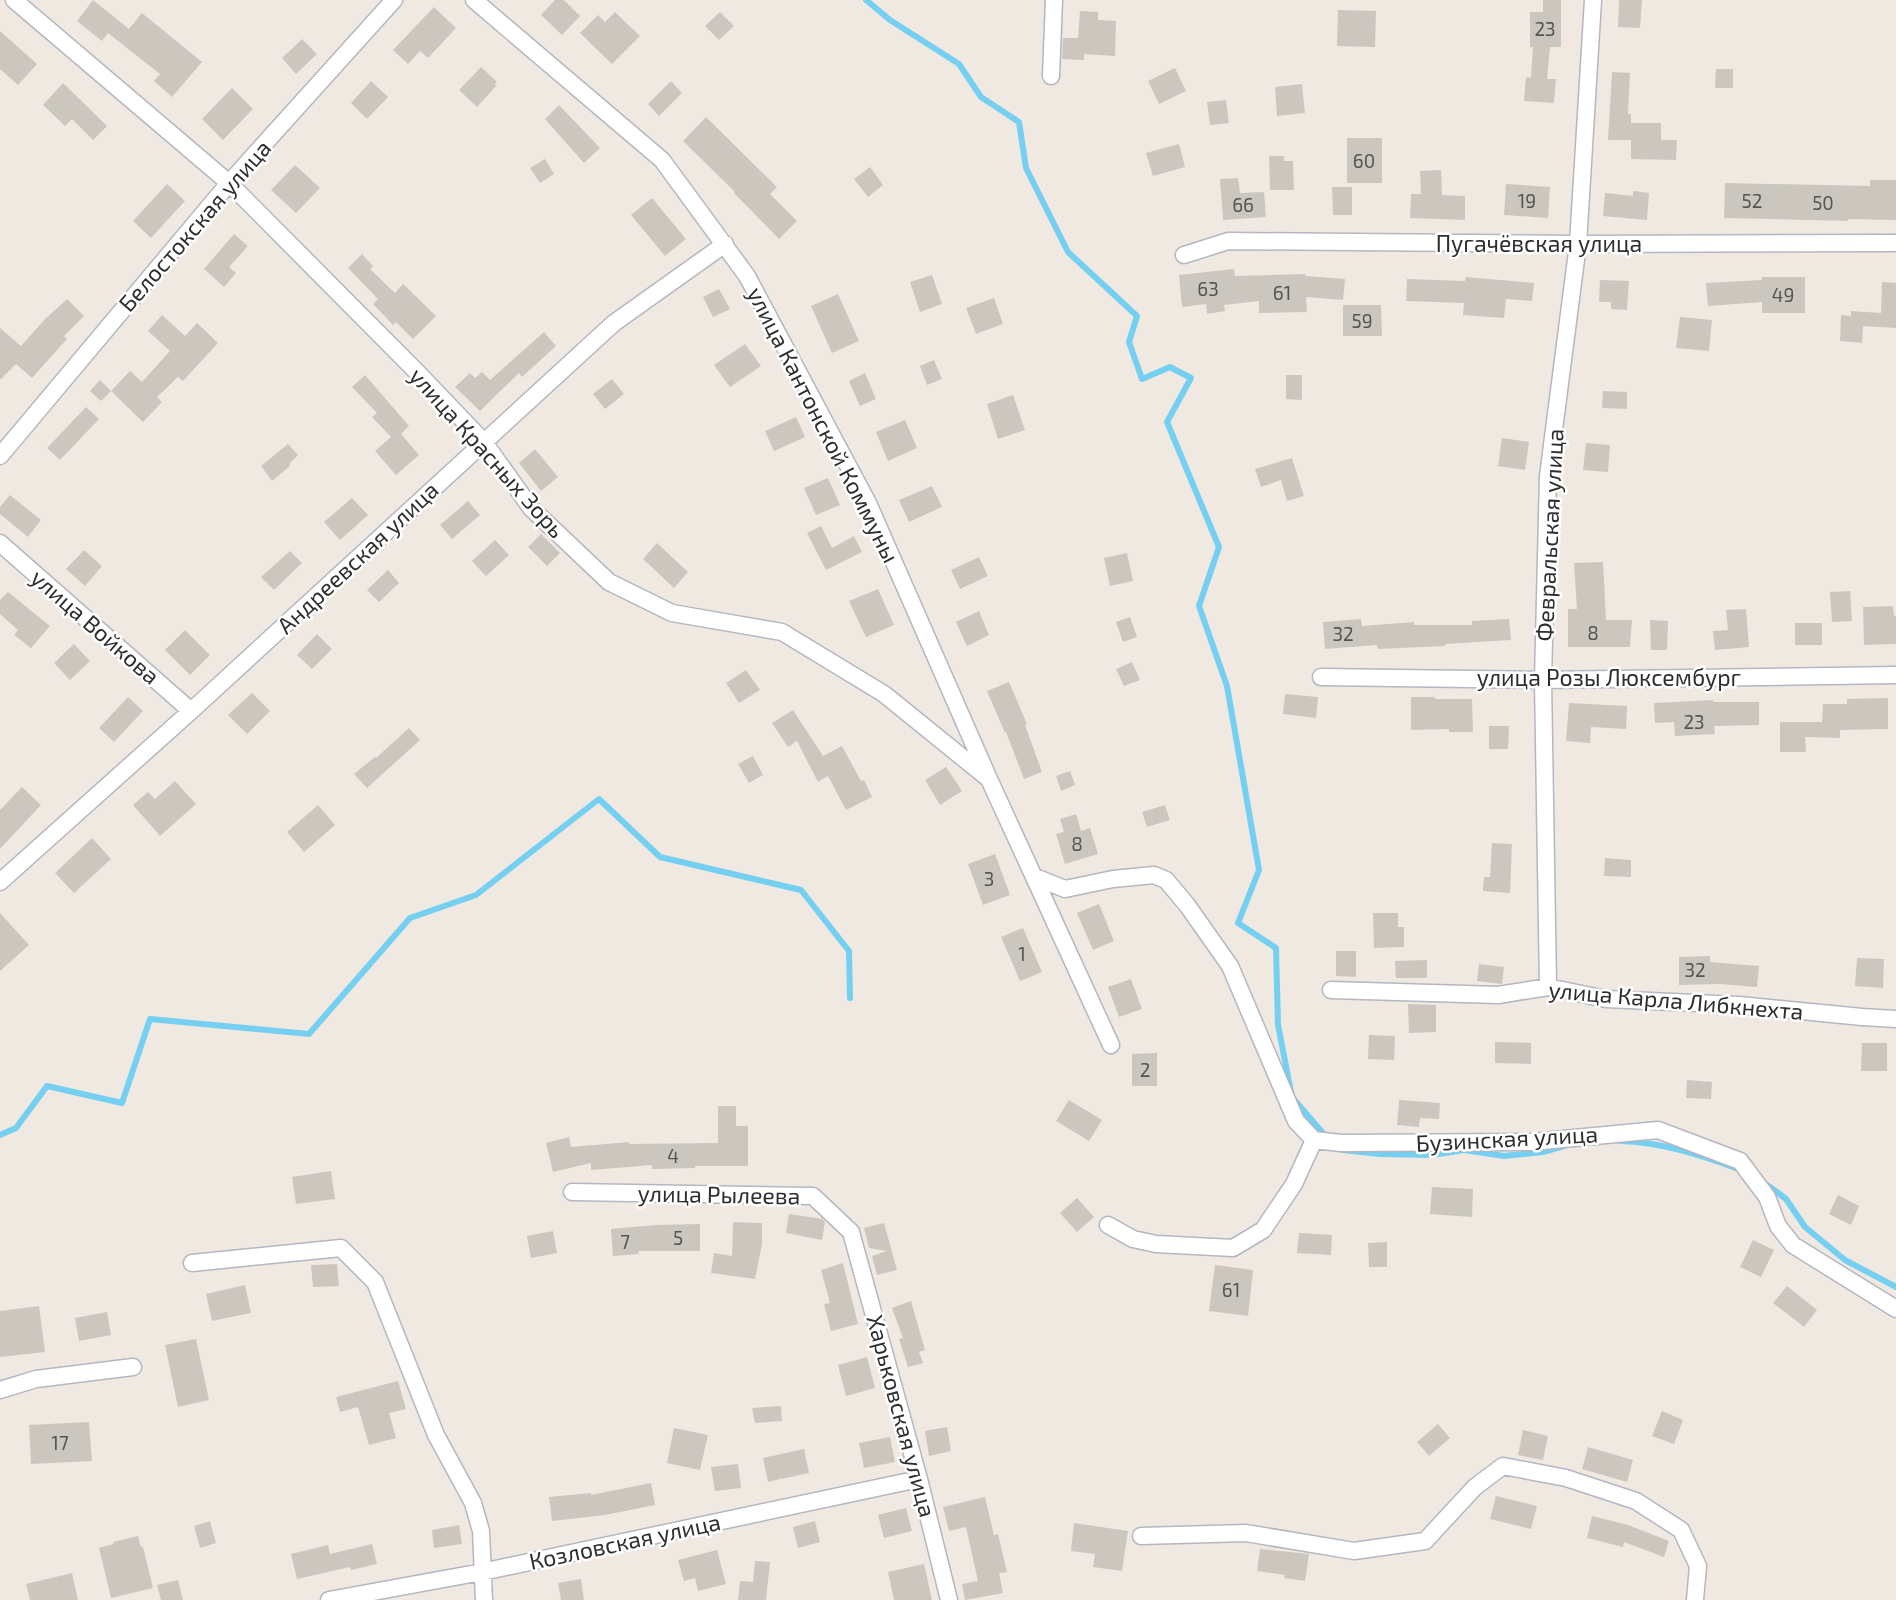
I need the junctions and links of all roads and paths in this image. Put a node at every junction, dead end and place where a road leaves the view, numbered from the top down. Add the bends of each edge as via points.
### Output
1 (14, 0) edge
2 (394, 0) edge
3 (474, 0) edge
4 (1054, 0) edge
5 (1593, 0) edge
6 (1051, 76) dead end
7 (229, 183) junction
8 (1896, 243) edge
9 (725, 244) junction
10 (1578, 244) junction
11 (1184, 255) dead end
12 (484, 442) junction
13 (0, 456) edge
14 (0, 543) edge
15 (1896, 675) edge
16 (1321, 677) dead end
17 (1544, 680) junction
18 (191, 711) junction
19 (989, 779) junction
20 (1035, 877) junction
21 (0, 882) edge
22 (1548, 987) junction
23 (1331, 989) dead end
24 (1896, 1019) edge
25 (1111, 1045) dead end
26 (1314, 1140) junction
27 (572, 1192) dead end
28 (1108, 1225) dead end
29 (851, 1233) joint
30 (192, 1263) dead end
31 (1896, 1309) edge
32 (133, 1367) dead end
33 (0, 1390) edge
34 (919, 1479) junction
35 (1141, 1536) dead end
36 (482, 1572) junction
37 (330, 1600) edge
38 (484, 1600) edge
39 (949, 1600) edge
40 (1695, 1600) edge

1 - 7 street, улица Красных Зорь
2 - 7 street, Белостокская улица
3 - 9 street, улица Кантонской Коммуны via 662,160
4 - 6 street
5 - 10 street, Февральская улица
7 - 12 street, улица Красных Зорь
7 - 13 street, Белостокская улица
8 - 10 street, Пугачёвская улица
9 - 12 street, Андреевская улица via 614,323
9 - 19 street, улица Кантонской Коммуны via 747,276 868,503
10 - 11 street, Пугачёвская улица via 1228,241
10 - 17 street, Февральская улица via 1548,476
12 - 18 street, Андреевская улица
12 - 19 street, улица Красных Зорь via 531,508 609,582 672,613 782,632 884,694
14 - 18 street, улица Войкова
15 - 17 street, улица Розы Люксембург
16 - 17 street, улица Розы Люксембург
17 - 22 street, Февральская улица
18 - 21 street, Андреевская улица
19 - 20 street, улица Кантонской Коммуны
20 - 25 street, улица Кантонской Коммуны
20 - 26 street via 1065,889 1113,878 1154,875 1166,880 1230,965 1296,1121
22 - 23 street, улица Карла Либкнехта via 1498,995
22 - 24 street, улица Карла Либкнехта via 1606,999
26 - 28 street via 1294,1184 1263,1230 1233,1248 1156,1244 1133,1239
26 - 31 street, Бузинская улица via 1532,1142 1658,1130 1740,1161 1767,1196 1778,1226 1793,1245
27 - 29 street, улица Рылеева via 813,1196
29 - 34 street, Харьковская улица
30 - 36 street via 341,1248 375,1282 436,1435 473,1503 481,1531
32 - 33 street via 36,1379
34 - 36 street, Козловская улица
34 - 39 street, Харьковская улица
35 - 40 street via 1246,1533 1354,1551 1424,1541 1475,1487 1503,1465 1566,1478 1636,1501 1681,1530 1698,1566
36 - 37 street, Козловская улица
36 - 38 street

